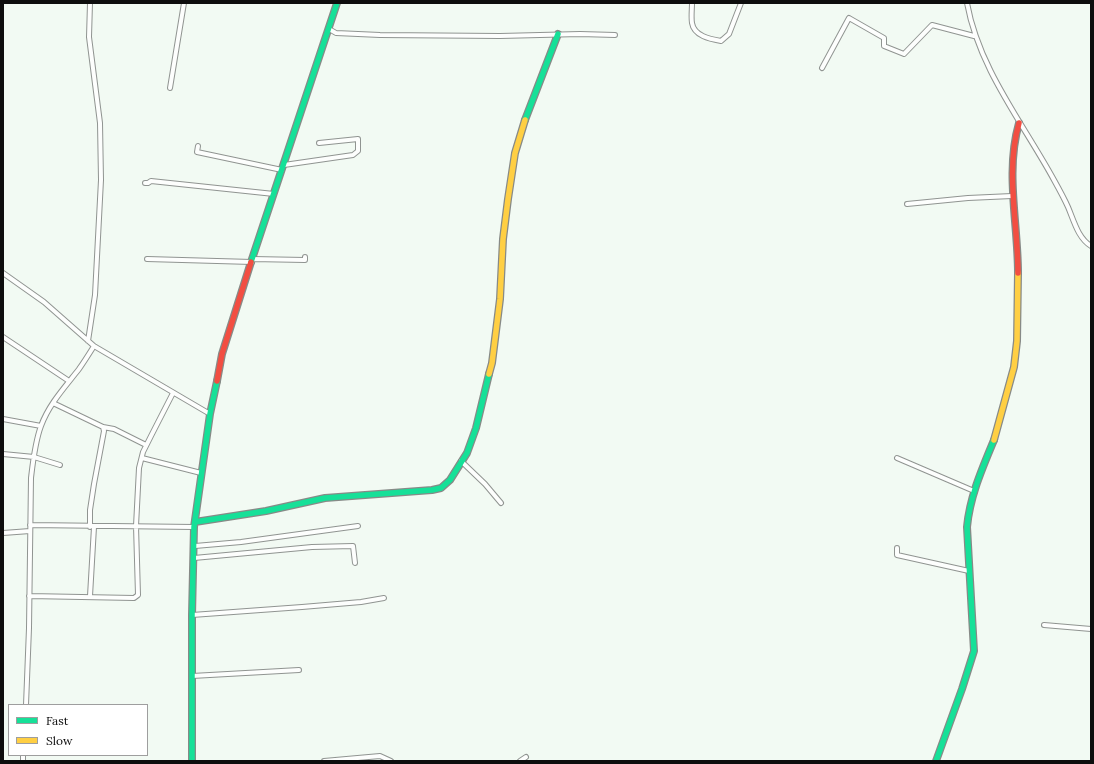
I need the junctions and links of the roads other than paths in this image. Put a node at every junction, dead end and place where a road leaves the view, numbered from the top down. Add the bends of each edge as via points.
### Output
1 (90, 3) edge
2 (184, 3) edge
3 (337, 3) edge
4 (692, 3) edge
5 (741, 3) edge
6 (967, 3) edge
7 (329, 29) junction
8 (558, 34) junction
9 (615, 35) dead end
10 (974, 36) junction
11 (822, 68) dead end
12 (170, 88) dead end
13 (1019, 123) junction
14 (319, 143) dead end
15 (198, 146) dead end
16 (283, 168) junction
17 (145, 183) dead end
18 (274, 194) junction
19 (1012, 196) junction
20 (907, 204) dead end
21 (1091, 246) edge
22 (305, 257) dead end
23 (147, 258) dead end
24 (252, 260) junction
25 (3, 273) edge
26 (3, 337) edge
27 (88, 341) junction
28 (94, 346) junction
29 (69, 381) junction
30 (173, 393) junction
31 (53, 403) junction
32 (210, 414) junction
33 (3, 420) edge
34 (41, 426) junction
35 (103, 427) junction
36 (146, 445) junction
37 (3, 454) edge
38 (34, 456) junction
39 (142, 458) junction
40 (897, 458) dead end
41 (461, 461) junction
42 (60, 465) dead end
43 (201, 473) junction
44 (974, 491) junction
45 (501, 503) dead end
46 (30, 525) junction
47 (195, 525) junction
48 (136, 526) junction
49 (358, 526) dead end
50 (92, 527) junction
51 (30, 531) junction
52 (3, 533) edge
53 (195, 546) junction
54 (898, 548) dead end
55 (194, 558) junction
56 (355, 563) dead end
57 (969, 571) junction
58 (29, 596) junction
59 (90, 596) junction
60 (384, 598) dead end
61 (192, 615) junction
62 (1044, 625) dead end
63 (1091, 629) edge
64 (299, 670) dead end
65 (192, 676) junction
66 (26, 704) edge
67 (526, 757) dead end
68 (192, 761) edge
69 (324, 761) edge
70 (391, 761) edge
71 (520, 761) edge
72 (936, 761) edge

1 - 27 street via 89,37 100,123 101,180 95,295
2 - 12 street
3 - 7 street
4 - 5 street via 692,23 695,30 707,38 721,41 729,34
6 - 10 street
7 - 8 street via 336,33 380,35
7 - 16 street
8 - 9 street
8 - 41 street via 526,116 516,153 503,239 500,299 492,363 476,428 467,453
10 - 11 street via 932,25 904,54 884,46 884,38 849,18
10 - 13 street
13 - 19 street via 1014,144
13 - 21 street via 1054,181 1077,230
14 - 16 street via 358,139 358,151 353,155
15 - 16 street via 197,152
16 - 18 street
17 - 18 street via 151,180
18 - 24 street
19 - 20 street
19 - 44 street via 1018,252 1017,341 1014,367 994,440
22 - 24 street via 304,260
23 - 24 street
24 - 32 street via 222,354
25 - 27 street via 44,302
26 - 29 street
27 - 28 street
28 - 29 street
28 - 30 street
29 - 31 street
30 - 32 street
30 - 36 street
31 - 34 street
31 - 35 street
32 - 43 street
33 - 34 street
34 - 38 street
35 - 36 street via 114,429
35 - 50 street via 90,510
36 - 39 street
37 - 38 street
38 - 42 street
38 - 46 street
39 - 43 street
39 - 48 street
40 - 44 street
41 - 45 street
41 - 47 street via 450,480 441,488 326,498
43 - 47 street
44 - 57 street via 967,527
46 - 50 street
46 - 51 street
47 - 48 street
47 - 53 street
48 - 50 street
48 - 59 street via 138,595 134,598
49 - 53 street
50 - 59 street
51 - 52 street
51 - 58 street
53 - 55 street
54 - 57 street via 897,555
55 - 56 street via 312,547 353,546
55 - 61 street
57 - 72 street via 974,651
58 - 59 street
58 - 66 street
60 - 61 street
61 - 65 street
62 - 63 street
64 - 65 street
65 - 68 street
67 - 71 street
69 - 70 street via 380,756

